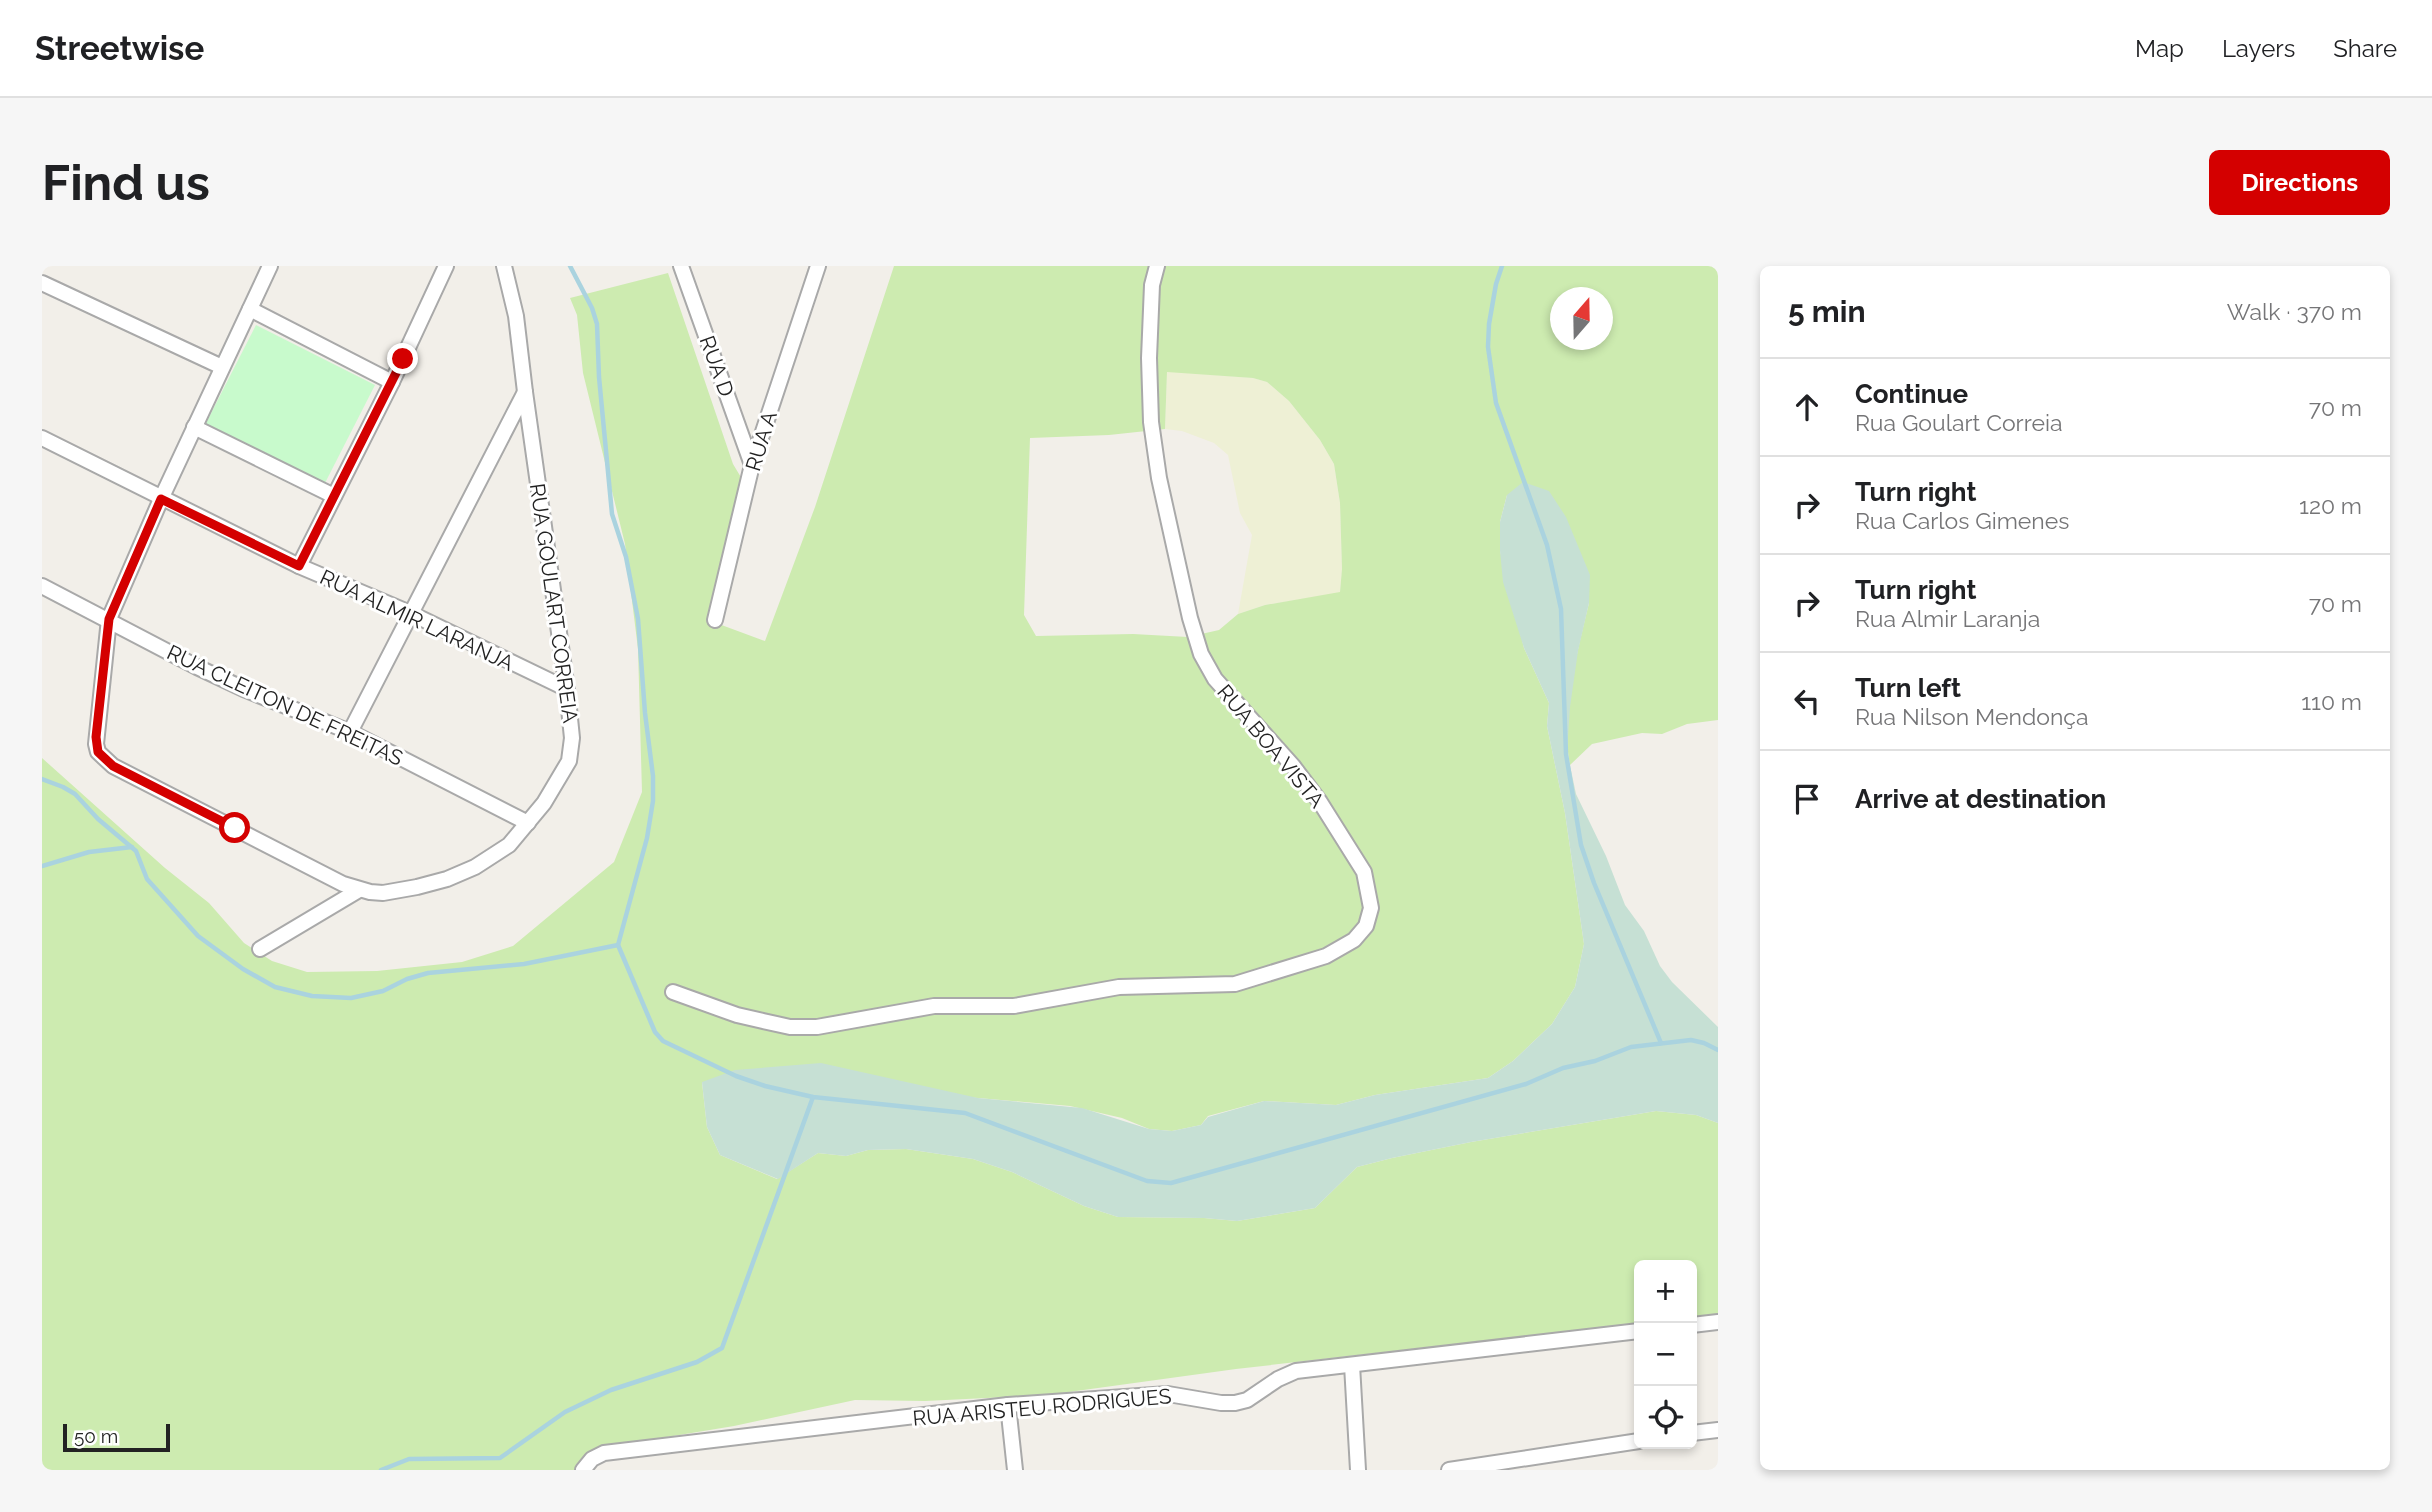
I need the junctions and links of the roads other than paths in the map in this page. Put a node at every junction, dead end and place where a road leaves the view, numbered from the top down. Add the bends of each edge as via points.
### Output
1 (270, 266) edge
2 (446, 266) edge
3 (504, 266) edge
4 (681, 266) edge
5 (818, 266) edge
6 (1157, 266) edge
7 (42, 283) edge
8 (250, 309) junction
9 (222, 367) junction
10 (393, 382) junction
11 (525, 392) junction
12 (194, 427) junction
13 (42, 438) edge
14 (752, 465) junction
15 (334, 496) junction
16 (161, 499) junction
17 (299, 566) junction
18 (42, 586) edge
19 (410, 613) junction
20 (109, 619) junction
21 (715, 620) dead end
22 (567, 690) junction
23 (351, 732) junction
24 (528, 823) junction
25 (359, 890) junction
26 (260, 949) dead end
27 (673, 992) dead end
28 (1718, 1322) edge
29 (1697, 1324) edge
30 (1634, 1332) edge
31 (1352, 1366) junction
32 (1008, 1405) junction
33 (1718, 1430) edge
34 (1697, 1432) edge
35 (1634, 1442) edge
36 (583, 1470) edge
37 (1015, 1470) edge
38 (1358, 1470) edge
39 (1449, 1470) edge

1 - 8 street
2 - 10 street
3 - 11 street, RUA GOULART CORREIA via 516,316
4 - 14 street, RUA D
5 - 14 street, RUA A
6 - 27 street, RUA BOA VISTA via 1149,358 1151,422 1159,478 1201,654 1215,679 1321,802 1364,872 1371,908 1366,926 1340,949 1235,984 1119,987 1014,1006 934,1006 817,1027 790,1027 737,1015
7 - 9 street
8 - 9 street
8 - 10 street
9 - 12 street
10 - 15 street
11 - 19 street
11 - 22 street, RUA GOULART CORREIA
12 - 15 street
12 - 16 street
13 - 16 street, RUA ALMIR LARANJA
14 - 21 street, RUA A
15 - 17 street
16 - 17 street, RUA ALMIR LARANJA
16 - 20 street
17 - 19 street, RUA ALMIR LARANJA
18 - 20 street, RUA CLEITON DE FREITAS
19 - 22 street, RUA ALMIR LARANJA
19 - 23 street
20 - 23 street, RUA CLEITON DE FREITAS via 246,690
20 - 25 street, RUA GOULART CORREIA via 98,752 113,766
22 - 24 street, RUA GOULART CORREIA via 572,738 569,761
23 - 24 street, RUA CLEITON DE FREITAS
24 - 25 street, RUA GOULART CORREIA via 495,856 447,878 383,893
25 - 26 street
28 - 29 street
30 - 31 street, RUA ARISTEU RODRIGUES
31 - 32 street, RUA ARISTEU RODRIGUES via 1296,1371 1235,1403 1168,1394
31 - 38 street
32 - 36 street, RUA ARISTEU RODRIGUES via 604,1453 592,1458
32 - 37 street
33 - 34 street
35 - 39 street

